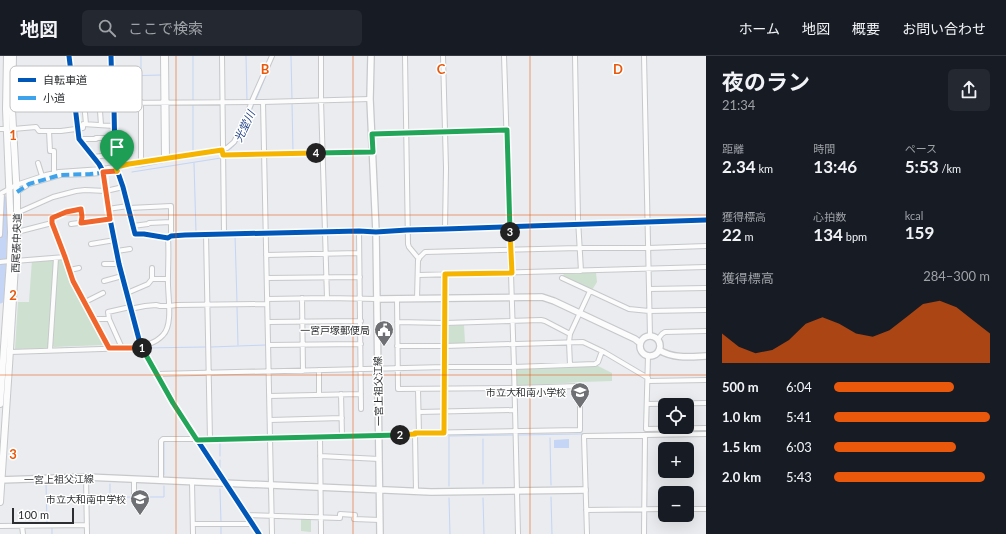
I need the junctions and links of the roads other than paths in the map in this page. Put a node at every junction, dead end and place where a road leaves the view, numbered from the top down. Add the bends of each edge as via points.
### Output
1 (7, 56) edge
2 (13, 56) edge
3 (69, 56) edge
4 (163, 56) edge
5 (166, 56) edge
6 (222, 56) edge
7 (272, 56) edge
8 (321, 56) edge
9 (371, 56) edge
10 (405, 56) edge
11 (443, 56) edge
12 (504, 56) edge
13 (575, 56) edge
14 (644, 56) edge
15 (13, 66) edge
16 (70, 66) edge
17 (370, 98) junction
18 (321, 100) junction
19 (142, 102) edge
20 (165, 102) junction
21 (223, 102) junction
22 (253, 102) junction
23 (263, 102) junction
24 (10, 103) edge
25 (76, 112) edge
26 (100, 112) edge
27 (114, 112) edge
28 (141, 112) edge
29 (77, 119) junction
30 (86, 124) junction
31 (101, 125) junction
32 (114, 126) junction
33 (78, 128) junction
34 (6, 129) edge
35 (507, 130) junction
36 (49, 131) junction
37 (445, 132) junction
38 (121, 133) dead end
39 (406, 133) junction
40 (372, 134) junction
41 (114, 136) junction
42 (79, 139) junction
43 (373, 152) junction
44 (223, 153) junction
45 (322, 153) junction
46 (115, 154) junction
47 (264, 154) junction
48 (94, 157) junction
49 (166, 159) junction
50 (38, 163) dead end
51 (141, 163) junction
52 (117, 169) junction
53 (103, 171) junction
54 (54, 173) junction
55 (42, 176) junction
56 (16, 185) junction
57 (123, 187) junction
58 (9, 188) junction
59 (106, 191) junction
60 (17, 192) junction
61 (1, 194) edge
62 (128, 207) junction
63 (108, 209) junction
64 (17, 213) junction
65 (110, 219) junction
66 (706, 220) edge
67 (171, 222) junction
68 (647, 222) junction
69 (52, 223) junction
70 (81, 223) junction
71 (72, 224) dead end
72 (578, 225) junction
73 (133, 226) junction
74 (510, 227) junction
75 (445, 229) junction
76 (408, 230) junction
77 (359, 231) junction
78 (17, 232) junction
79 (324, 232) junction
80 (376, 232) junction
81 (266, 233) junction
82 (206, 234) junction
83 (224, 234) junction
84 (0, 235) edge
85 (170, 237) junction
86 (115, 240) junction
87 (91, 244) dead end
88 (706, 246) edge
89 (579, 248) junction
90 (648, 248) junction
91 (130, 249) dead end
92 (510, 250) junction
93 (117, 251) junction
94 (325, 254) junction
95 (359, 254) junction
96 (266, 255) junction
97 (65, 257) junction
98 (56, 258) junction
99 (419, 259) junction
100 (6, 261) edge
101 (104, 264) dead end
102 (119, 264) junction
103 (706, 267) edge
104 (79, 268) dead end
105 (152, 268) dead end
106 (648, 269) junction
107 (70, 270) junction
108 (580, 271) junction
109 (512, 273) junction
110 (445, 274) junction
111 (419, 275) junction
112 (122, 276) junction
113 (326, 277) junction
114 (360, 277) junction
115 (267, 278) junction
116 (562, 278) dead end
117 (152, 279) junction
118 (168, 279) junction
119 (104, 281) dead end
120 (706, 288) edge
121 (649, 289) junction
122 (590, 291) junction
123 (103, 293) dead end
124 (127, 293) junction
125 (512, 297) junction
126 (302, 298) junction
127 (327, 298) junction
128 (360, 298) junction
129 (417, 298) junction
130 (445, 298) junction
131 (377, 299) junction
132 (397, 299) junction
133 (85, 302) junction
134 (267, 302) junction
135 (208, 305) junction
136 (170, 306) junction
137 (130, 308) junction
138 (706, 310) edge
139 (649, 311) junction
140 (580, 314) junction
141 (94, 319) junction
142 (109, 319) junction
143 (361, 321) junction
144 (513, 321) junction
145 (268, 322) junction
146 (302, 322) junction
147 (397, 322) junction
148 (445, 323) junction
149 (706, 331) edge
150 (570, 334) junction
151 (650, 336) junction
152 (658, 339) junction
153 (569, 342) junction
154 (640, 343) junction
155 (303, 344) junction
156 (361, 344) junction
157 (514, 344) junction
158 (268, 345) junction
159 (141, 346) junction
160 (397, 346) junction
161 (445, 346) junction
162 (109, 348) junction
163 (122, 348) junction
164 (50, 350) junction
165 (659, 350) junction
166 (602, 351) junction
167 (4, 352) edge
168 (648, 356) junction
169 (706, 356) edge
170 (570, 365) junction
171 (445, 367) junction
172 (514, 367) junction
173 (361, 369) junction
174 (378, 369) junction
175 (398, 369) junction
176 (319, 370) junction
177 (303, 371) junction
178 (269, 372) junction
179 (209, 373) junction
180 (156, 374) junction
181 (648, 380) junction
182 (706, 380) edge
183 (514, 388) junction
184 (418, 390) junction
185 (445, 390) junction
186 (341, 394) junction
187 (361, 394) junction
188 (319, 395) junction
189 (269, 396) junction
190 (706, 403) edge
191 (0, 404) edge
192 (647, 404) junction
193 (362, 409) dead end
194 (515, 410) junction
195 (419, 412) junction
196 (444, 412) junction
197 (342, 418) junction
198 (270, 420) junction
199 (706, 428) edge
200 (444, 433) junction
201 (417, 434) junction
202 (516, 434) junction
203 (706, 434) edge
204 (378, 435) junction
205 (342, 436) junction
206 (645, 436) junction
207 (320, 437) junction
208 (270, 438) junction
209 (196, 440) junction
210 (210, 440) junction
211 (320, 456) junction
212 (379, 459) junction
213 (86, 477) junction
214 (134, 479) junction
215 (1, 480) edge
216 (161, 480) junction
217 (192, 482) junction
218 (226, 483) junction
219 (271, 485) junction
220 (321, 488) junction
221 (379, 490) junction
222 (585, 490) junction
223 (416, 491) junction
224 (517, 491) junction
225 (134, 498) dead end
226 (0, 502) edge
227 (644, 509) junction
228 (658, 509) edge
229 (694, 509) edge
230 (706, 509) edge
231 (586, 510) junction
232 (246, 515) junction
233 (272, 515) junction
234 (321, 517) junction
235 (380, 520) junction
236 (193, 524) junction
237 (252, 524) junction
238 (87, 525) junction
239 (0, 526) edge
240 (22, 526) junction
241 (256, 529) junction
242 (22, 534) edge
243 (87, 534) edge
244 (193, 534) edge
245 (253, 534) edge
246 (259, 534) edge
247 (272, 534) edge
248 (321, 534) edge
249 (380, 534) edge
250 (518, 534) edge
251 (586, 534) edge
252 (644, 534) edge

1 - 34 main road, 西尾張中央道
2 - 15 main road, 西尾張中央道
3 - 16 street
4 - 20 street
5 - 20 street
6 - 21 street
7 - 22 street
8 - 18 street
9 - 17 main road, 一宮上祖父江線
10 - 39 street
11 - 37 street
12 - 35 street
13 - 72 street
14 - 68 street
17 - 18 street
17 - 40 main road, 一宮上祖父江線
18 - 23 street
18 - 45 street
19 - 20 street
20 - 21 street
20 - 49 street
21 - 22 street
21 - 44 street
22 - 23 street
22 - 44 street via 234,142
23 - 47 street
24 - 34 main road, 西尾張中央道
25 - 29 street
26 - 31 street
27 - 32 street
28 - 51 street
29 - 30 street via 85,115
29 - 33 street
30 - 31 street
30 - 33 street via 83,124 83,128
31 - 32 street
32 - 41 street
33 - 36 street
33 - 42 street
34 - 36 street via 36,127 38,131
34 - 56 main road, 西尾張中央道
34 - 58 main road, 西尾張中央道
35 - 37 street
35 - 74 street
36 - 54 street via 50,150 54,150
37 - 39 street
37 - 75 street
38 - 41 street
39 - 40 street
39 - 76 street
40 - 43 main road, 一宮上祖父江線
41 - 42 street
41 - 46 street
42 - 48 street
43 - 45 street
43 - 80 main road, 一宮上祖父江線
44 - 47 street
44 - 49 street
44 - 83 street
45 - 47 street
45 - 79 street
46 - 48 street
46 - 52 street
47 - 81 street
48 - 53 street
49 - 51 street
50 - 55 street
51 - 52 street
52 - 53 street
52 - 57 street
53 - 54 street
53 - 59 street
53 - 60 street via 60,175 29,184
54 - 55 street
55 - 56 street
56 - 58 street
56 - 60 main road, 西尾張中央道
57 - 59 street
57 - 62 street
58 - 61 street
58 - 100 main road, 西尾張中央道 via 11,218
59 - 63 street
59 - 64 street via 76,191 53,197
60 - 64 main road, 西尾張中央道
61 - 84 street
62 - 63 street
62 - 67 street via 171,206
62 - 73 street
63 - 65 street
64 - 78 main road, 西尾張中央道
65 - 70 street
65 - 86 street
66 - 68 street
67 - 73 street
67 - 85 street
68 - 72 street
68 - 90 street
69 - 70 street via 52,218 81,209
69 - 78 street
69 - 97 street
70 - 71 street
72 - 74 street
72 - 89 street
73 - 85 street via 135,234
74 - 75 street
74 - 92 street
75 - 76 street
76 - 80 street
76 - 99 street via 409,247
77 - 79 street
77 - 80 street
77 - 95 street
78 - 100 main road, 西尾張中央道
79 - 81 street
79 - 94 street
80 - 131 main road, 一宮上祖父江線
81 - 83 street
81 - 96 street
82 - 83 street
82 - 85 street
82 - 135 street
85 - 118 street
86 - 87 street
86 - 93 street
88 - 90 street
89 - 90 street
89 - 92 street
89 - 108 street
90 - 106 street
91 - 93 street
92 - 99 street via 425,252
92 - 109 street
93 - 102 street
94 - 95 street
94 - 96 street
94 - 113 street
95 - 114 street
96 - 115 street
97 - 98 street
97 - 107 street
98 - 100 street
98 - 164 street
99 - 111 street
100 - 167 main road, 西尾張中央道
101 - 102 street
102 - 112 street
103 - 106 street
104 - 107 street
105 - 117 street
106 - 108 street
106 - 121 street
107 - 133 street
108 - 109 street
109 - 110 street
109 - 125 street
110 - 111 street
110 - 130 street
111 - 129 street
112 - 119 street
112 - 124 street
113 - 114 street
113 - 115 street
113 - 127 street
114 - 128 street
115 - 134 street
116 - 122 street
117 - 118 street
117 - 124 street via 148,284
118 - 136 street
120 - 121 street
121 - 139 street
122 - 139 street via 629,309
122 - 140 street
123 - 133 street
124 - 137 street
125 - 130 main road
125 - 140 main road via 547,298
125 - 144 street
126 - 127 street
126 - 134 street
126 - 146 street
127 - 128 street
128 - 131 street
128 - 143 street
129 - 130 main road
129 - 132 main road
130 - 148 street
131 - 132 main road
131 - 174 main road, 一宮上祖父江線
132 - 147 street
133 - 141 street
134 - 135 street
134 - 145 street
135 - 136 street
135 - 179 street
136 - 137 street
136 - 159 street via 164,334 158,340
137 - 142 street via 108,312
137 - 159 street
138 - 139 street
139 - 151 street
140 - 150 street
140 - 154 main road
141 - 142 street
141 - 162 street
142 - 163 street
143 - 146 street
143 - 156 street
144 - 148 street
144 - 150 street via 541,320
144 - 157 street
145 - 146 street
145 - 158 street
146 - 155 street
147 - 148 street
147 - 160 street
148 - 161 street
149 - 152 street via 665,332
150 - 153 street
151 - 152 main road
151 - 154 main road
152 - 165 main road
153 - 157 street
153 - 166 street via 583,342
153 - 170 street
154 - 168 main road via 640,350
155 - 156 street
155 - 158 street
155 - 177 street
156 - 173 street
157 - 161 street
157 - 172 street
158 - 178 street
159 - 163 street
159 - 180 street
160 - 161 street
160 - 175 street
161 - 171 street
162 - 163 street
162 - 164 street
164 - 167 street
165 - 168 main road via 655,355
165 - 169 main road via 674,356
166 - 170 street via 595,364
166 - 181 street
167 - 191 main road, 西尾張中央道
167 - 215 main road, 西尾張中央道
168 - 181 street
170 - 172 street
171 - 172 street
171 - 175 street
171 - 185 street
172 - 183 street
173 - 174 street
173 - 176 street
173 - 187 street
174 - 175 street
174 - 204 main road, 一宮上祖父江線
175 - 184 street via 398,389
176 - 177 street
176 - 188 street
177 - 178 street
178 - 179 street
178 - 189 street
179 - 180 street
179 - 210 street
180 - 209 street
181 - 182 street
181 - 192 street
183 - 185 street
183 - 194 street
183 - 202 street via 580,386 580,430
184 - 185 street
184 - 195 street
185 - 196 street
186 - 187 street
186 - 188 street
186 - 197 street
187 - 193 street
188 - 189 street
189 - 198 street
190 - 192 street
192 - 199 street via 646,429
194 - 196 street
194 - 202 street
195 - 196 street
195 - 201 street
196 - 200 street
197 - 198 street
197 - 205 street
198 - 208 street
200 - 201 street
200 - 202 street
201 - 204 street
201 - 223 street
202 - 224 street
203 - 206 street
204 - 205 street
204 - 212 main road, 一宮上祖父江線
205 - 207 street
206 - 222 street via 584,436
206 - 227 street
207 - 208 street
207 - 211 street
208 - 210 street
208 - 219 street
209 - 210 street
209 - 216 street via 161,441
209 - 218 street
211 - 212 street
211 - 220 street
212 - 221 main road, 一宮上祖父江線
213 - 214 main road, 一宮上祖父江線
213 - 215 main road, 一宮上祖父江線
213 - 238 street
214 - 216 main road, 一宮上祖父江線
214 - 225 street
215 - 226 main road, 西尾張中央道
216 - 217 main road, 一宮上祖父江線
217 - 218 main road, 一宮上祖父江線
217 - 236 street
218 - 219 main road, 一宮上祖父江線
218 - 232 street
219 - 220 main road, 一宮上祖父江線
219 - 233 street
220 - 221 main road, 一宮上祖父江線
220 - 234 street
221 - 223 main road
221 - 235 main road
222 - 224 main road
222 - 231 street
223 - 224 main road
224 - 250 street
227 - 228 street
227 - 231 street
227 - 252 street
229 - 230 street
231 - 251 street
232 - 233 street
232 - 237 street
233 - 234 street
233 - 247 street
234 - 235 street via 340,518 340,514 354,515 354,519
234 - 248 street
235 - 249 main road
236 - 237 street
236 - 244 street
237 - 241 street
238 - 240 street
238 - 243 street
239 - 240 street
240 - 242 street
241 - 245 street
241 - 246 street

